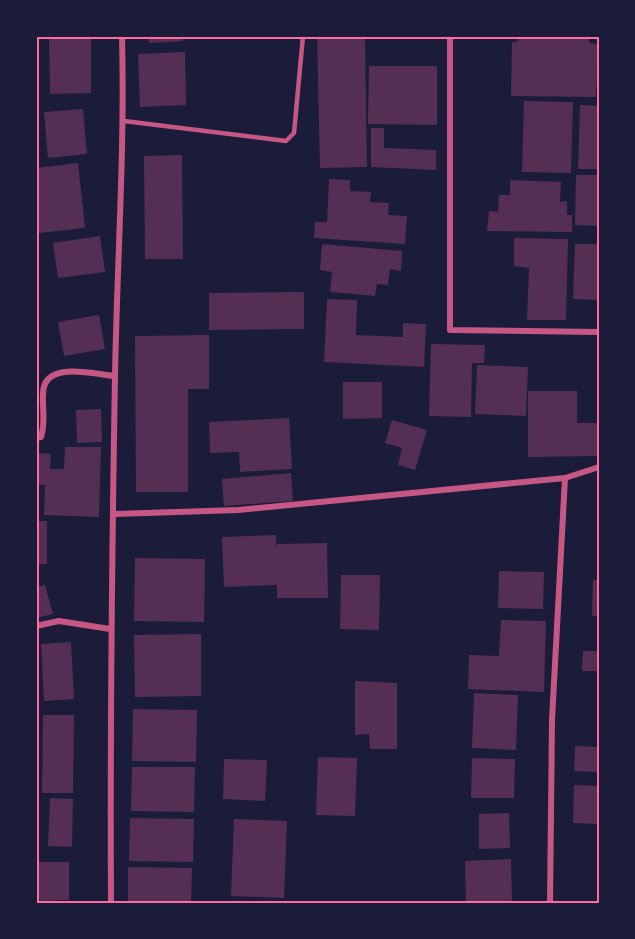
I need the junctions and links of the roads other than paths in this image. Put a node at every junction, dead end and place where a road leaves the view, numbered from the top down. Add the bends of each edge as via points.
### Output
1 (122, 36) edge
2 (303, 36) edge
3 (450, 36) edge
4 (124, 121) junction
5 (599, 332) edge
6 (115, 376) junction
7 (36, 438) edge
8 (599, 467) edge
9 (566, 478) junction
10 (115, 514) junction
11 (36, 626) edge
12 (110, 629) junction
13 (111, 903) edge
14 (550, 903) edge

1 - 4 street
2 - 4 lane via 294,133 286,141
3 - 5 street via 450,330
4 - 6 street
6 - 7 street via 57,371 48,377 42,391 44,428 41,437
6 - 10 street
8 - 9 street
9 - 10 street via 238,510
9 - 14 street via 552,720
10 - 12 street
11 - 12 street via 59,621
12 - 13 street

